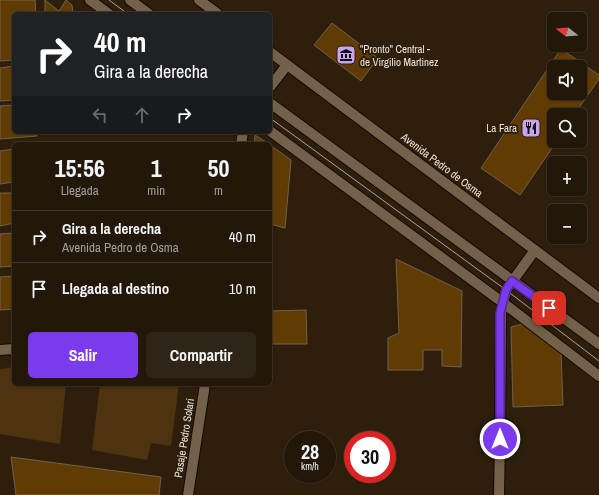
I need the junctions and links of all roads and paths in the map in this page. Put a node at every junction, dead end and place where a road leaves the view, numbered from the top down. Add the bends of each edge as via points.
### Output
1 (90, 0) edge
2 (130, 0) edge
3 (199, 0) edge
4 (141, 3) edge
5 (106, 12) edge
6 (148, 12) edge
7 (215, 12) edge
8 (272, 54) edge
9 (287, 65) junction
10 (272, 84) edge
11 (272, 104) edge
12 (272, 133) edge
13 (535, 250) junction
14 (512, 281) junction
15 (599, 298) edge
16 (502, 302) junction
17 (599, 344) edge
18 (0, 350) edge
19 (12, 350) edge
20 (599, 376) edge
21 (205, 386) edge
22 (188, 495) edge
23 (499, 495) edge

1 - 5 main road
2 - 4 main road
3 - 7 main road
4 - 6 main road
8 - 9 main road, Avenida Pedro de Osma
9 - 10 main road
9 - 13 main road, Avenida Pedro de Osma
11 - 14 main road
12 - 16 main road
13 - 14 main road
13 - 15 main road, Avenida Pedro de Osma
14 - 16 main road
14 - 17 main road
16 - 20 main road
16 - 23 main road
18 - 19 main road
21 - 22 main road, Pasaje Pedro Solari

